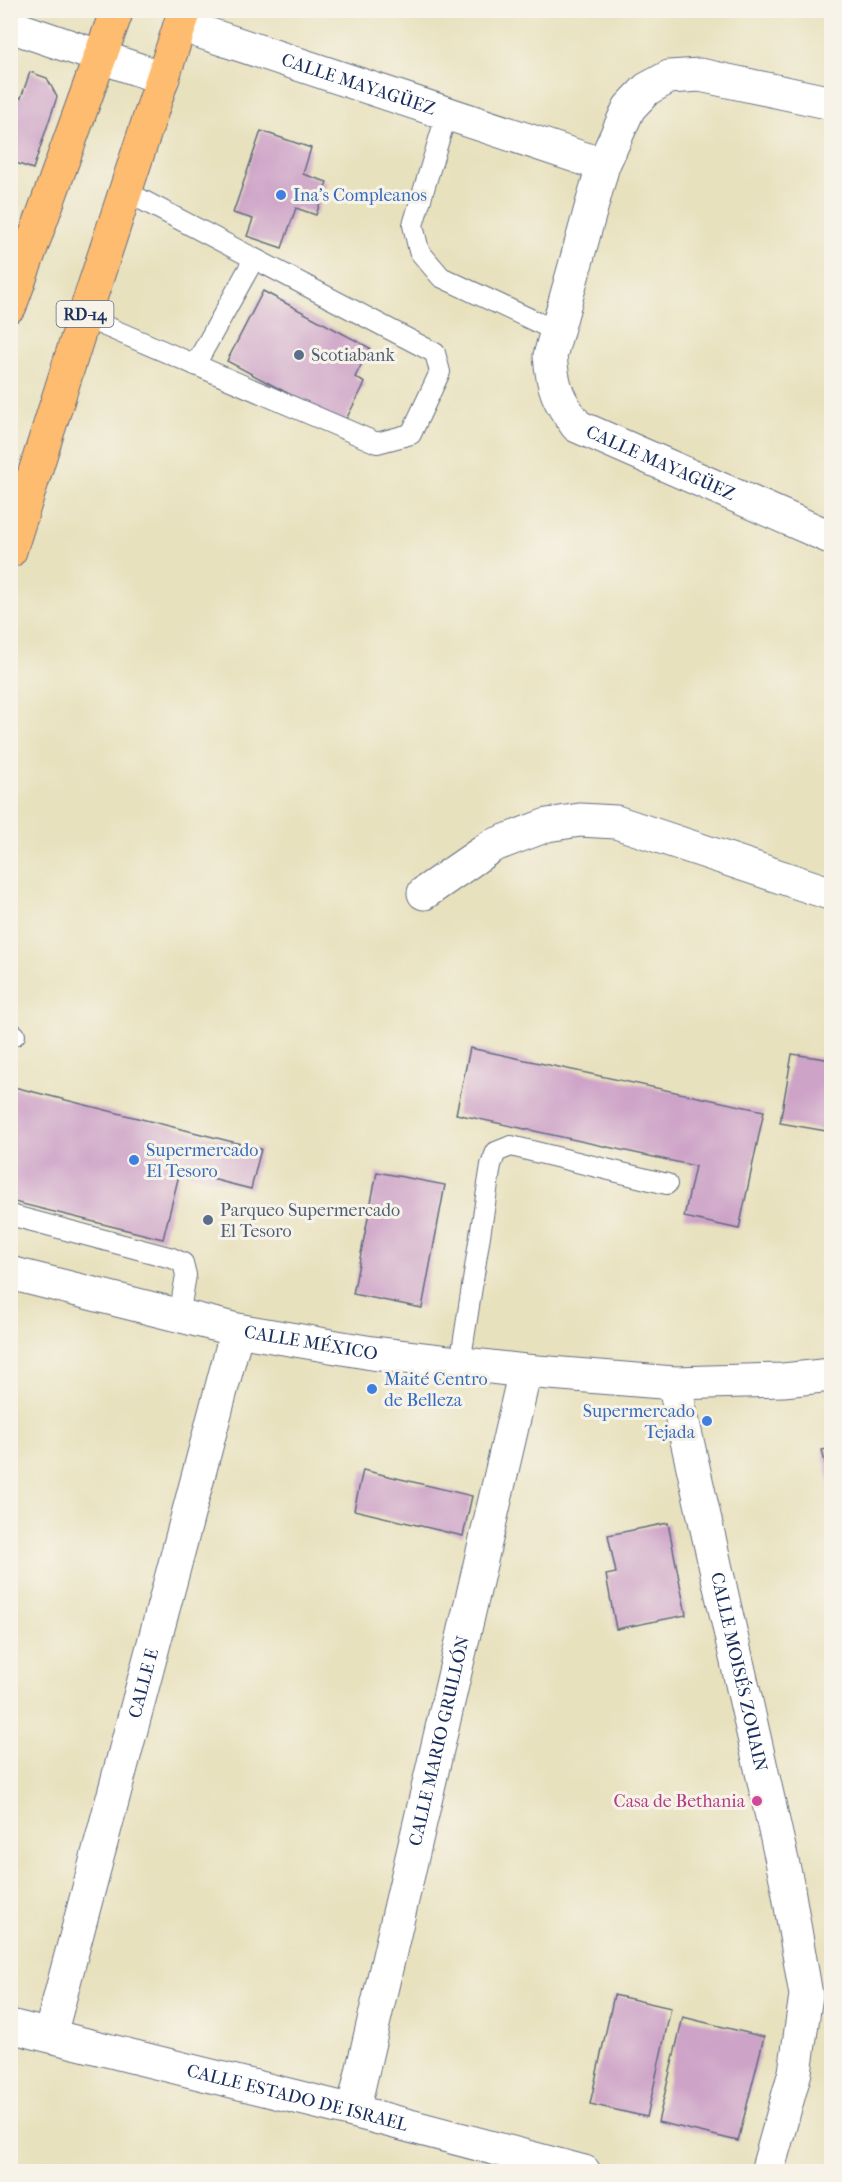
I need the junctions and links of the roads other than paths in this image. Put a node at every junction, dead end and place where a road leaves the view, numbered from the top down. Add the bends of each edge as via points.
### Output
1 (117, 10) edge
2 (183, 18) edge
3 (10, 26) edge
4 (100, 56) junction
5 (163, 78) junction
6 (831, 103) edge
7 (447, 113) junction
8 (603, 165) junction
9 (125, 191) junction
10 (254, 259) junction
11 (10, 306) edge
12 (84, 317) junction
13 (556, 331) junction
14 (195, 365) junction
15 (831, 538) edge
16 (10, 551) edge
17 (424, 892) dead end
18 (831, 894) edge
19 (667, 1184) dead end
20 (10, 1215) edge
21 (10, 1273) edge
22 (179, 1316) junction
23 (237, 1330) junction
24 (460, 1364) junction
25 (525, 1371) junction
26 (831, 1375) edge
27 (674, 1383) junction
28 (10, 2026) edge
29 (50, 2035) junction
30 (353, 2111) junction
31 (584, 2172) edge
32 (767, 2172) edge

1 - 4 main road
2 - 5 main road, RD-14
2 - 7 street, CALLE MAYAGÜEZ
3 - 4 street
4 - 5 street
4 - 11 main road
5 - 9 main road, RD-14
6 - 8 street, CALLE MAYAGÜEZ via 700,75 669,77 647,89 629,108
7 - 8 street, CALLE MAYAGÜEZ
7 - 13 lane via 413,225 419,251 441,277
8 - 13 street, CALLE MAYAGÜEZ
9 - 10 lane
9 - 12 main road, RD-14
10 - 14 lane
10 - 14 lane via 435,353 440,372 411,434 377,443
12 - 14 lane
12 - 16 main road, RD-14
13 - 15 street, CALLE MAYAGÜEZ via 550,356 552,383 561,405 577,426
17 - 18 street via 492,846 548,825 580,820 616,822
19 - 24 lane via 511,1146 496,1152
20 - 22 lane via 183,1263 186,1275
21 - 22 street, CALLE MÉXICO
22 - 23 street, CALLE MÉXICO
23 - 24 street, CALLE MÉXICO
23 - 29 street, CALLE E
24 - 25 street, CALLE MÉXICO
25 - 27 street, CALLE MÉXICO
25 - 30 street, CALLE MARIO GRULLÓN
26 - 27 street, CALLE MÉXICO
27 - 32 street, CALLE MOISÉS ZOUAIN via 787,1883 806,1995 795,2072
28 - 29 street, CALLE ESTADO DE ISRAEL
29 - 30 street, CALLE ESTADO DE ISRAEL
30 - 31 street, CALLE ESTADO DE ISRAEL

